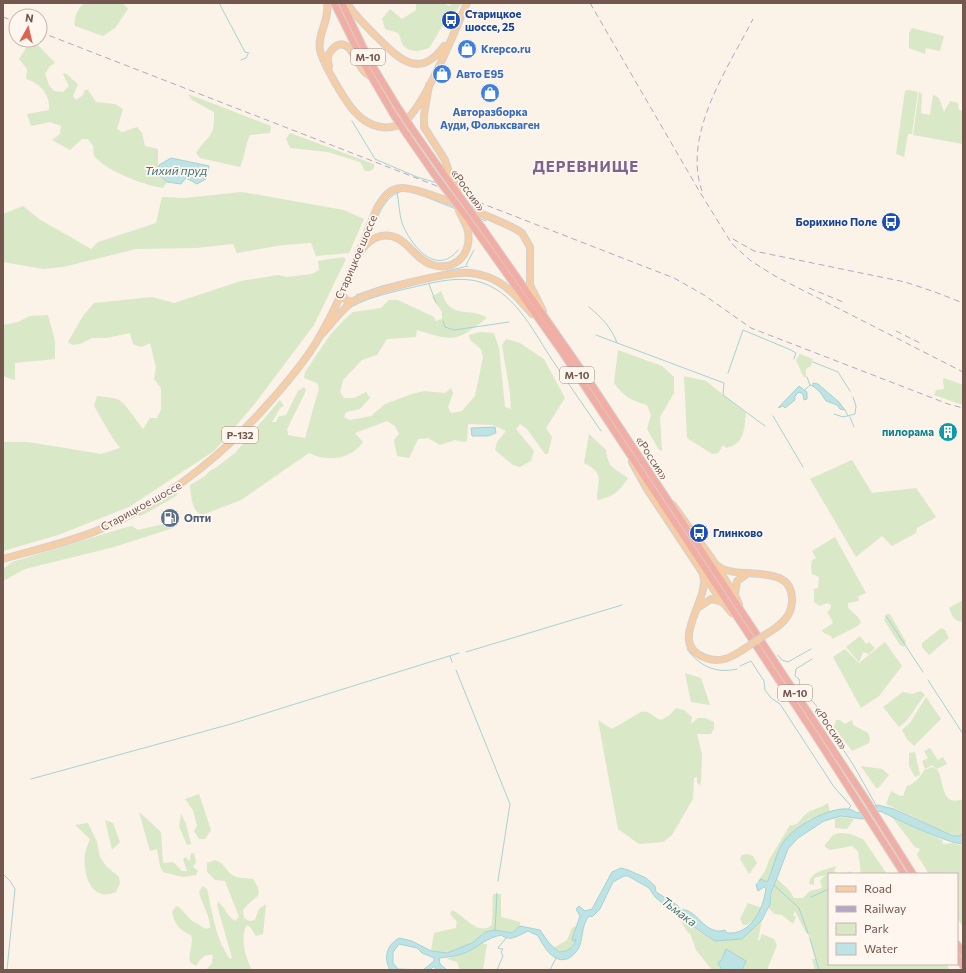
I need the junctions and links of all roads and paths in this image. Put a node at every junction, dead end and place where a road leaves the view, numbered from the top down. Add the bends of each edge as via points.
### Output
1 (328, 3) edge
2 (334, 3) edge
3 (342, 3) edge
4 (347, 3) edge
5 (467, 3) edge
6 (454, 33) junction
7 (332, 75) junction
8 (370, 76) junction
9 (429, 83) junction
10 (448, 176) junction
11 (466, 219) junction
12 (357, 258) junction
13 (341, 293) junction
14 (353, 302) junction
15 (548, 326) junction
16 (318, 340) junction
17 (627, 451) junction
18 (664, 494) junction
19 (682, 533) junction
20 (693, 556) junction
21 (3, 559) edge
22 (714, 563) junction
23 (701, 570) junction
24 (747, 574) junction
25 (735, 595) junction
26 (724, 604) junction
27 (696, 610) junction
28 (743, 619) junction
29 (903, 873) edge
30 (912, 873) edge

1 - 7 main road via 328,13 319,46
2 - 8 highway, М-10
3 - 10 highway, «Россия» / М-10, bridge via 371,63 399,109
4 - 6 main road via 356,16 393,53 408,63 419,64 429,61 440,52
5 - 6 main road
6 - 9 main road
7 - 8 main road via 328,57 332,49 341,46 352,50 363,71
7 - 9 main road via 357,115 372,126 382,128 406,120 416,108
8 - 11 highway, «Россия» / М-10, bridge via 407,135
9 - 10 main road via 424,127 445,160
10 - 15 highway, «Россия» / М-10, bridge
11 - 12 main road via 469,234 467,249 460,258 449,265 430,264 400,239 387,236 370,241
11 - 15 highway, «Россия» / М-10
12 - 13 main road, Старицкое шоссе / Р-132
12 - 15 main road, Старицкое шоссе / Р-132 via 376,208 389,192 409,188 444,200 521,231 530,246 530,285
13 - 14 main road via 346,300
13 - 16 main road, Старицкое шоссе / Р-132
14 - 15 main road via 372,293 449,274 474,273 492,279 509,290
14 - 16 main road via 339,314
15 - 17 highway, «Россия» / М-10
15 - 18 highway, «Россия» / М-10
16 - 21 main road, Старицкое шоссе / Р-132 via 291,378 248,426 216,457 180,485 99,529
17 - 19 highway, «Россия» / М-10
17 - 20 main road via 638,474
18 - 22 main road via 679,510
18 - 28 highway, «Россия» / М-10
19 - 20 main road
19 - 28 highway, «Россия» / М-10
20 - 23 main road
22 - 24 main road via 726,571
22 - 25 main road
23 - 26 main road
23 - 27 main road via 704,588
24 - 25 main road via 737,582
24 - 27 main road, bridge via 773,575 784,582 790,591 792,602 788,614 782,623 771,631 728,658 709,659 698,654 691,644 689,633
25 - 28 main road
26 - 27 main road via 711,599
26 - 28 main road
28 - 29 highway, «Россия» / М-10
28 - 30 highway, «Россия» / М-10 via 867,801

